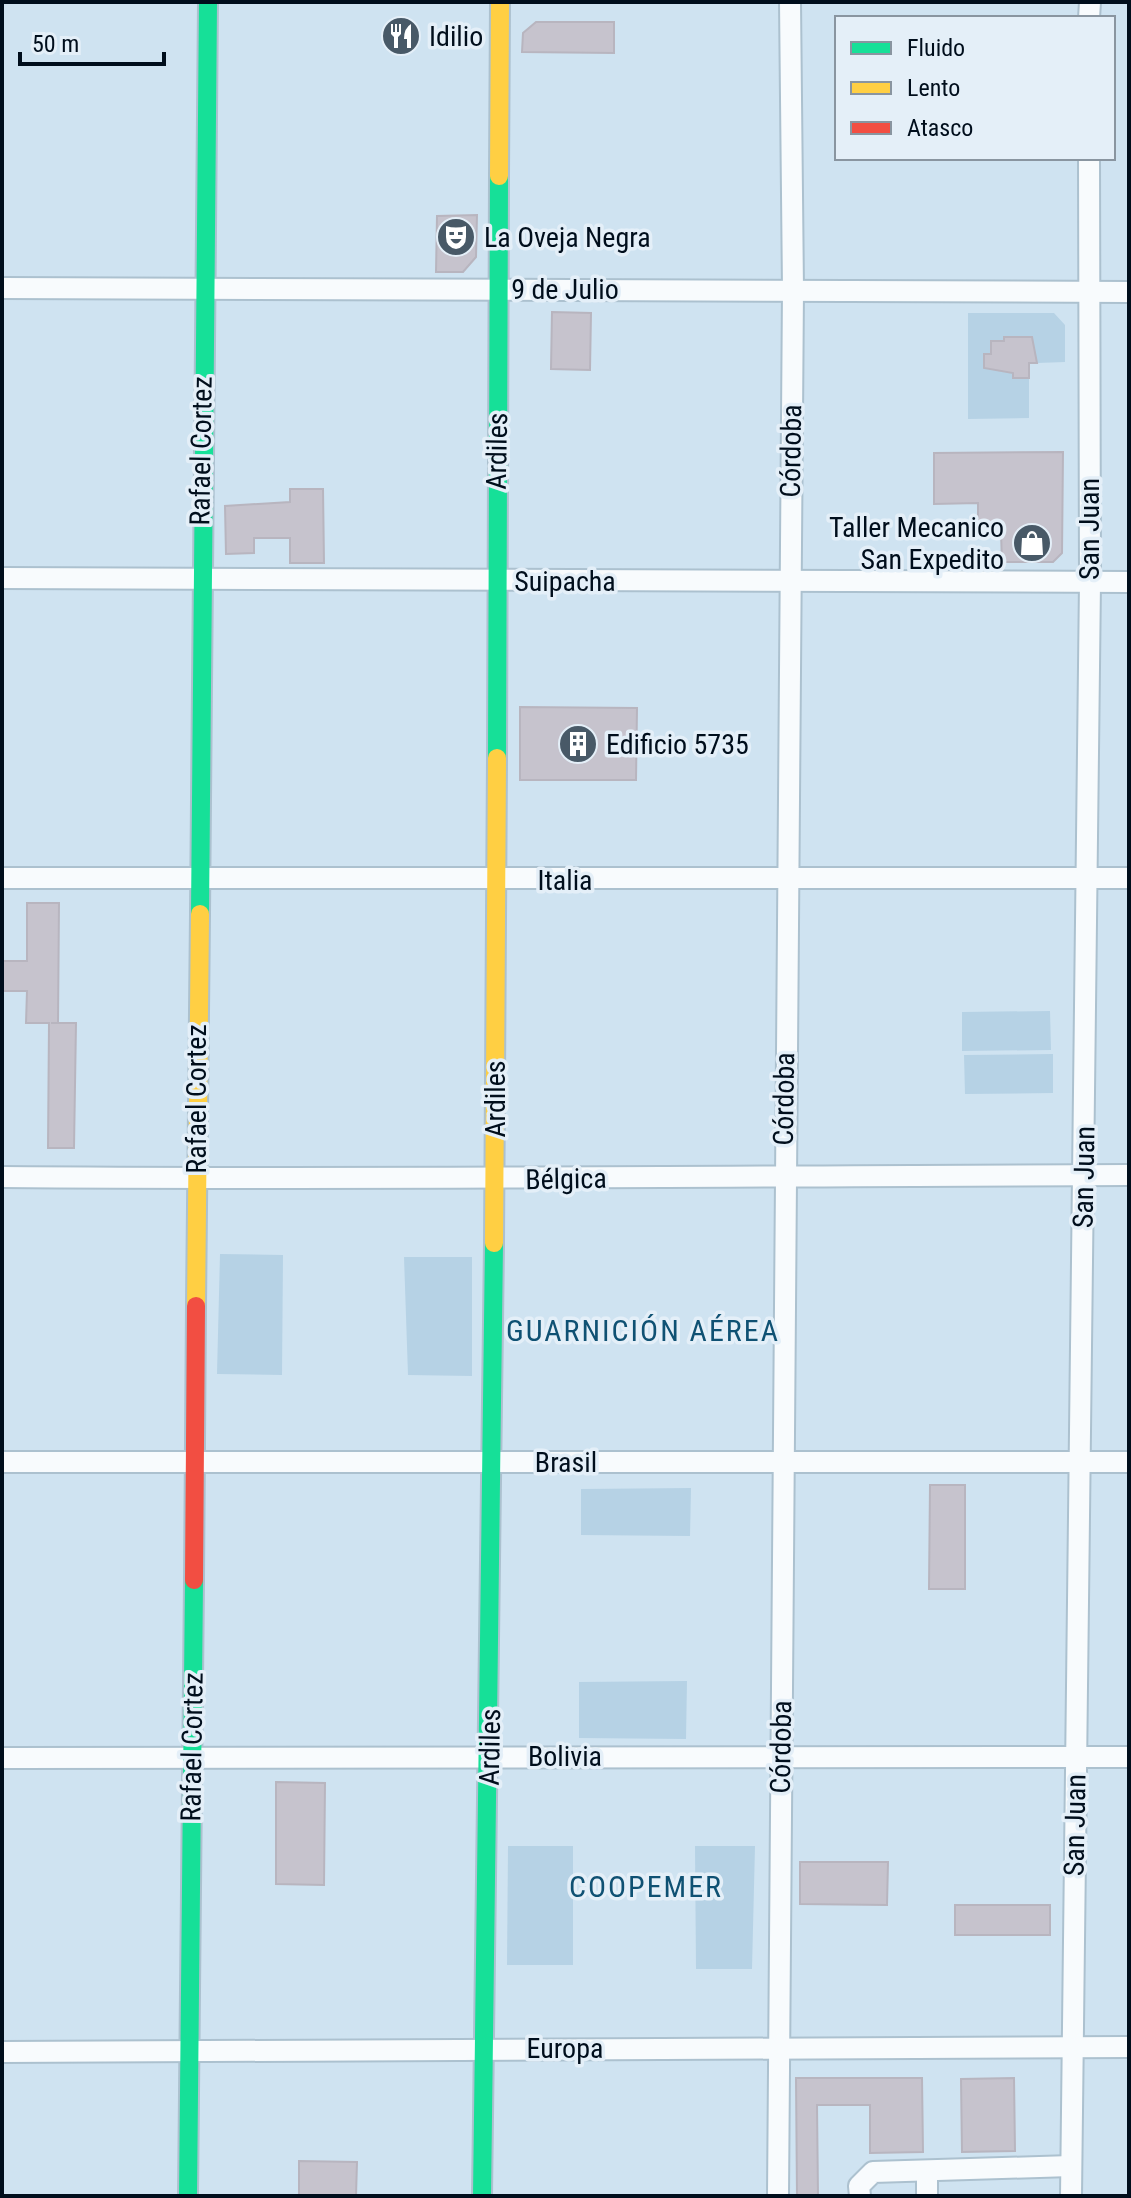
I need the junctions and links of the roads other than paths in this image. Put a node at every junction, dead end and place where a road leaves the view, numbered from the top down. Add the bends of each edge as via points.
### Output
1 (208, 2) edge
2 (500, 2) edge
3 (790, 2) edge
4 (1089, 160) edge
5 (203, 287) junction
6 (2, 288) edge
7 (499, 288) junction
8 (793, 290) junction
9 (1088, 291) junction
10 (1129, 292) edge
11 (2, 578) edge
12 (200, 579) junction
13 (495, 580) junction
14 (790, 582) junction
15 (1090, 582) junction
16 (1129, 582) edge
17 (198, 877) junction
18 (2, 878) edge
19 (786, 878) junction
20 (1086, 878) junction
21 (1129, 878) edge
22 (494, 880) junction
23 (783, 1174) junction
24 (1084, 1175) junction
25 (1129, 1175) edge
26 (2, 1177) edge
27 (196, 1178) junction
28 (496, 1180) junction
29 (196, 1460) junction
30 (784, 1460) junction
31 (2, 1462) edge
32 (1081, 1462) junction
33 (1129, 1462) edge
34 (492, 1463) junction
35 (490, 1755) junction
36 (781, 1756) junction
37 (1076, 1756) junction
38 (191, 1757) junction
39 (1129, 1757) edge
40 (2, 1758) edge
41 (1073, 2047) junction
42 (1129, 2047) edge
43 (190, 2048) junction
44 (485, 2048) junction
45 (777, 2048) junction
46 (2, 2052) edge
47 (1071, 2166) junction
48 (927, 2171) junction
49 (188, 2196) edge
50 (482, 2196) edge
51 (778, 2196) edge
52 (860, 2196) edge
53 (927, 2196) edge
54 (1071, 2196) edge

1 - 5 street, Rafael Cortez
2 - 7 street, Ardiles
3 - 8 street, Córdoba
4 - 9 street, San Juan
5 - 6 street, 9 de Julio
5 - 7 street, 9 de Julio
5 - 12 street, Rafael Cortez
7 - 8 street, 9 de Julio
7 - 13 street, Ardiles
8 - 9 street, 9 de Julio
8 - 14 street, Córdoba
9 - 10 street, 9 de Julio
9 - 15 street, San Juan
11 - 12 street, Suipacha
12 - 13 street, Suipacha
12 - 17 street, Rafael Cortez
13 - 14 street, Suipacha
13 - 22 street, Ardiles
14 - 15 street, Suipacha
14 - 19 street, Córdoba
15 - 16 street, Suipacha
15 - 20 street, San Juan
17 - 18 street, Italia
17 - 22 street, Italia
17 - 27 street, Rafael Cortez
19 - 20 street, Italia
19 - 22 street, Italia
19 - 23 street, Córdoba
20 - 21 street, Italia
20 - 24 street, San Juan
22 - 28 street, Ardiles
23 - 24 street, Bélgica
23 - 28 street, Bélgica
23 - 30 street, Córdoba
24 - 25 street, Bélgica
24 - 32 street, San Juan
26 - 27 street, Bélgica
27 - 28 street, Bélgica
27 - 29 street, Rafael Cortez
28 - 34 street, Ardiles
29 - 31 street, Brasil
29 - 34 street, Brasil
29 - 38 street, Rafael Cortez
30 - 32 street, Brasil
30 - 34 street, Brasil
30 - 36 street, Córdoba
32 - 33 street, Brasil
32 - 37 street, San Juan
34 - 35 street, Ardiles
35 - 36 street, Bolivia
35 - 38 street, Bolivia
35 - 44 street, Ardiles
36 - 37 street, Bolivia
36 - 45 street, Córdoba
37 - 39 street, Bolivia
37 - 41 street, San Juan
38 - 40 street, Bolivia
38 - 43 street, Rafael Cortez
41 - 42 street, Europa
41 - 45 street, Europa
41 - 47 street, San Juan
43 - 44 street, Europa
43 - 46 street, Europa
43 - 49 street, Rafael Cortez
44 - 45 street, Europa
44 - 50 street, Ardiles
45 - 51 street, Córdoba
47 - 48 street
47 - 54 street, San Juan
48 - 52 street via 873,2172 859,2186
48 - 53 street

